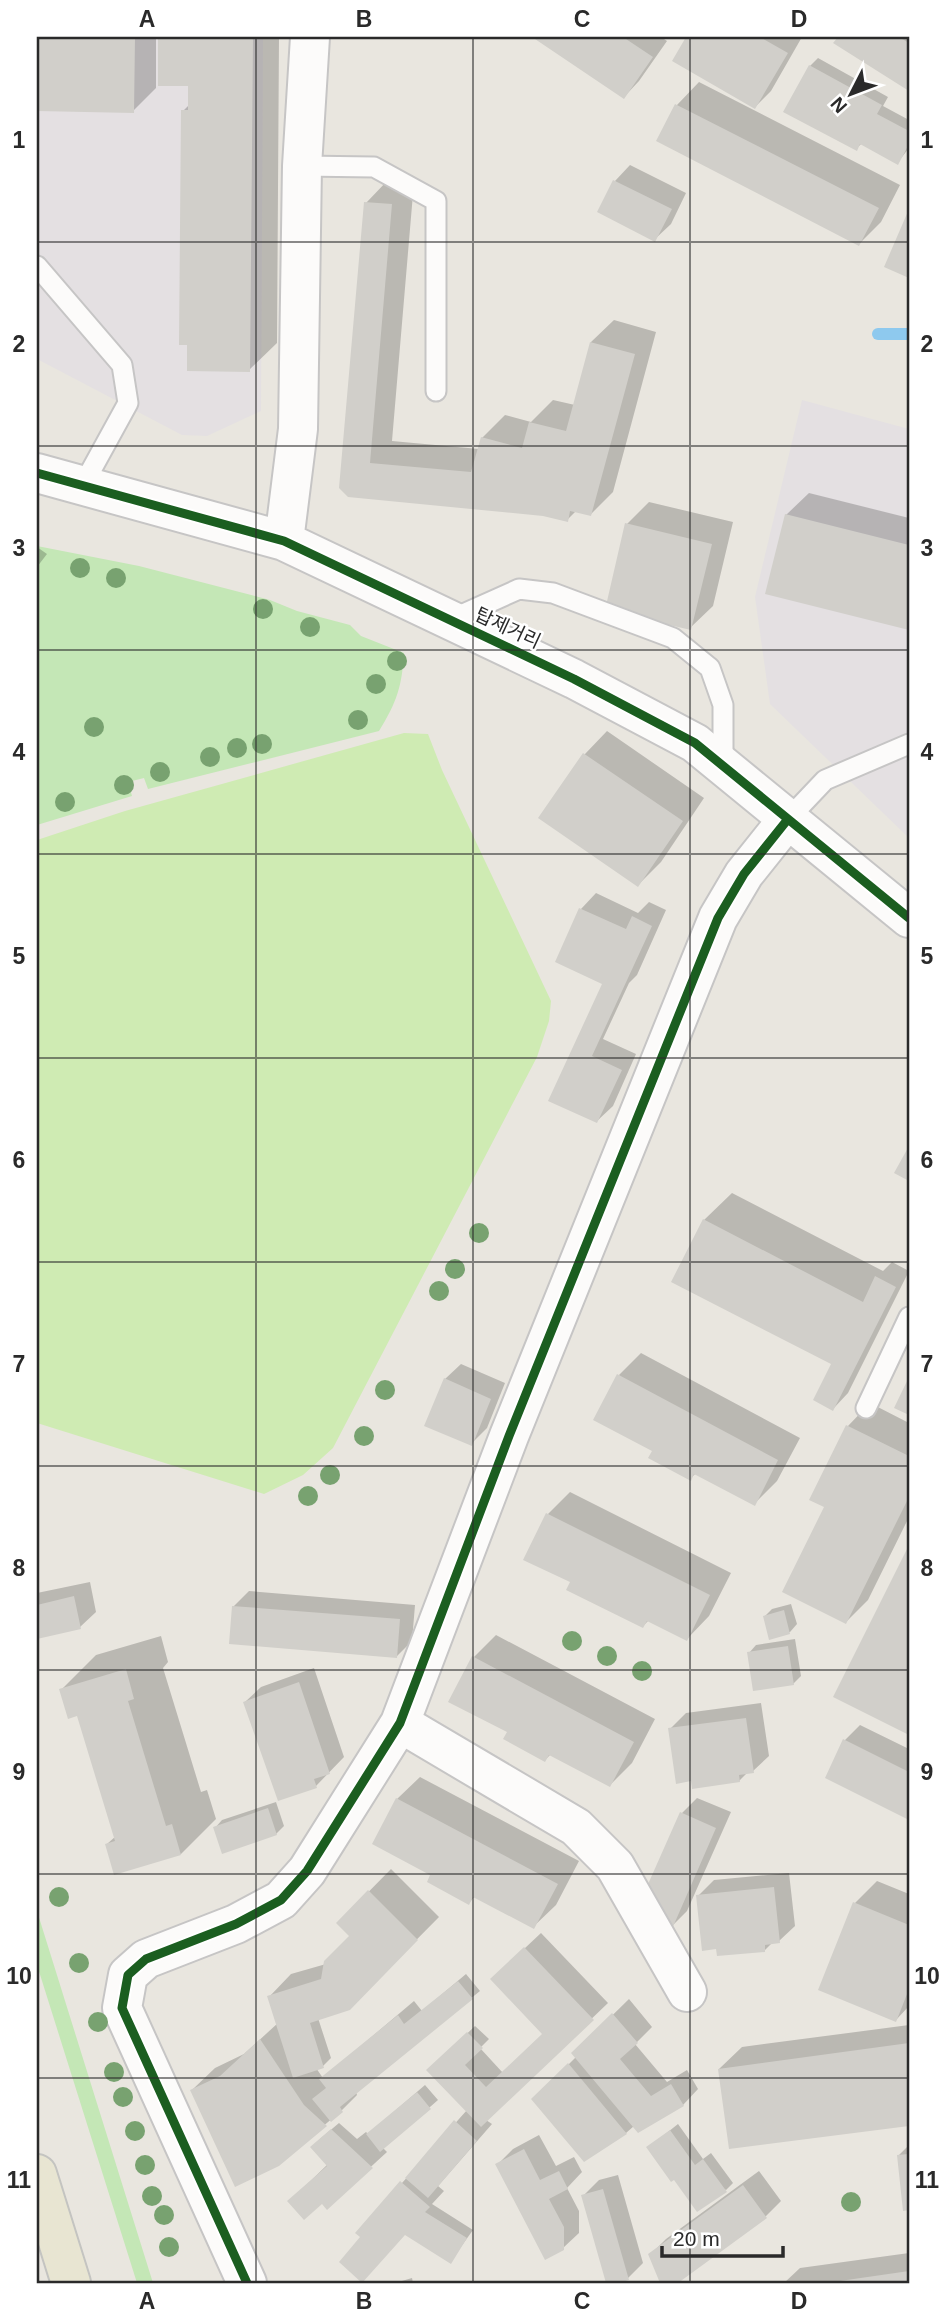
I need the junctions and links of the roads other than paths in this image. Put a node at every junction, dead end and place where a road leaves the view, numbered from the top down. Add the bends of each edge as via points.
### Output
1 (310, 37) edge
2 (302, 166) junction
3 (37, 266) edge
4 (436, 391) dead end
5 (37, 473) edge
6 (83, 485) junction
7 (284, 541) junction
8 (450, 620) junction
9 (909, 744) edge
10 (723, 766) junction
11 (788, 818) junction
12 (909, 918) edge
13 (909, 1317) edge
14 (866, 1408) dead end
15 (400, 1723) junction
16 (687, 1992) dead end
17 (37, 2174) edge
18 (71, 2283) edge
19 (247, 2283) edge

1 - 2 street
2 - 4 lane via 374,167 436,201
2 - 7 street via 298,429
3 - 6 lane via 122,365 128,403
5 - 6 street, 탑제거리
6 - 7 street, 탑제거리
7 - 8 street, 탑제거리
8 - 10 street, 탑제거리 via 647,717 695,743
8 - 10 lane via 519,589 553,593 673,638 710,668 723,705
9 - 11 lane via 825,780
10 - 11 street, 탑제거리
11 - 12 street, 탑제거리
11 - 15 street via 744,874 718,918 519,1410
13 - 14 lane
15 - 16 street via 576,1827 615,1866
15 - 19 street via 307,1871 281,1900 236,1924 146,1959 128,1975 122,2008
17 - 18 main road

